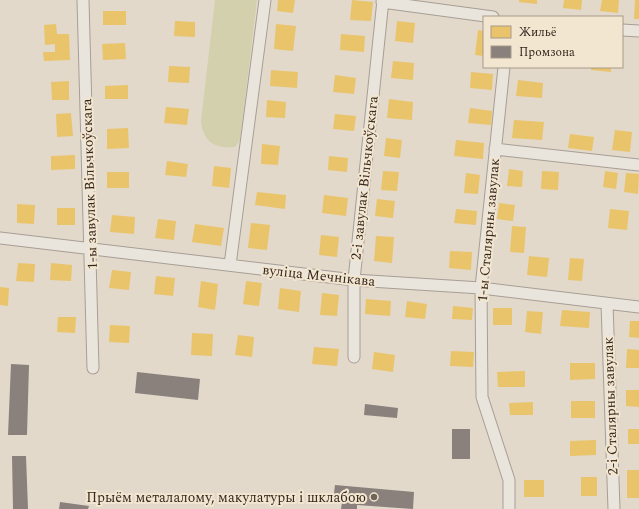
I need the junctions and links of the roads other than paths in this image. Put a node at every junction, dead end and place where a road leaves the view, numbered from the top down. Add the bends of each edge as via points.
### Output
1 (83, 0) edge
2 (265, 0) edge
3 (382, 1) edge
4 (486, 16) edge
5 (623, 30) edge
6 (639, 31) edge
7 (504, 68) edge
8 (495, 149) junction
9 (639, 165) edge
10 (0, 238) edge
11 (91, 250) junction
12 (230, 265) junction
13 (354, 280) junction
14 (480, 288) junction
15 (606, 304) junction
16 (639, 307) edge
17 (354, 357) dead end
18 (93, 368) dead end
19 (510, 509) edge
20 (614, 509) edge

1 - 11 street, 1-ы завулак Вільчкоўскага
2 - 12 street
3 - 4 street
3 - 13 street, 2-і завулак Вільчкоўскага
5 - 6 street
7 - 8 street, 1-ы Сталярны завулак
8 - 9 street
8 - 14 street, 1-ы Сталярны завулак
10 - 11 street, вуліца Мечнікава
11 - 12 street, вуліца Мечнікава
11 - 18 street, 1-ы завулак Вільчкоўскага
12 - 13 street, вуліца Мечнікава
13 - 14 street, вуліца Мечнікава
13 - 17 street, 2-і завулак Вільчкоўскага
14 - 15 street, вуліца Мечнікава
14 - 19 street, 1-ы Сталярны завулак via 482,397 508,480
15 - 16 street, вуліца Мечнікава
15 - 20 street, 2-і Сталярны завулак

